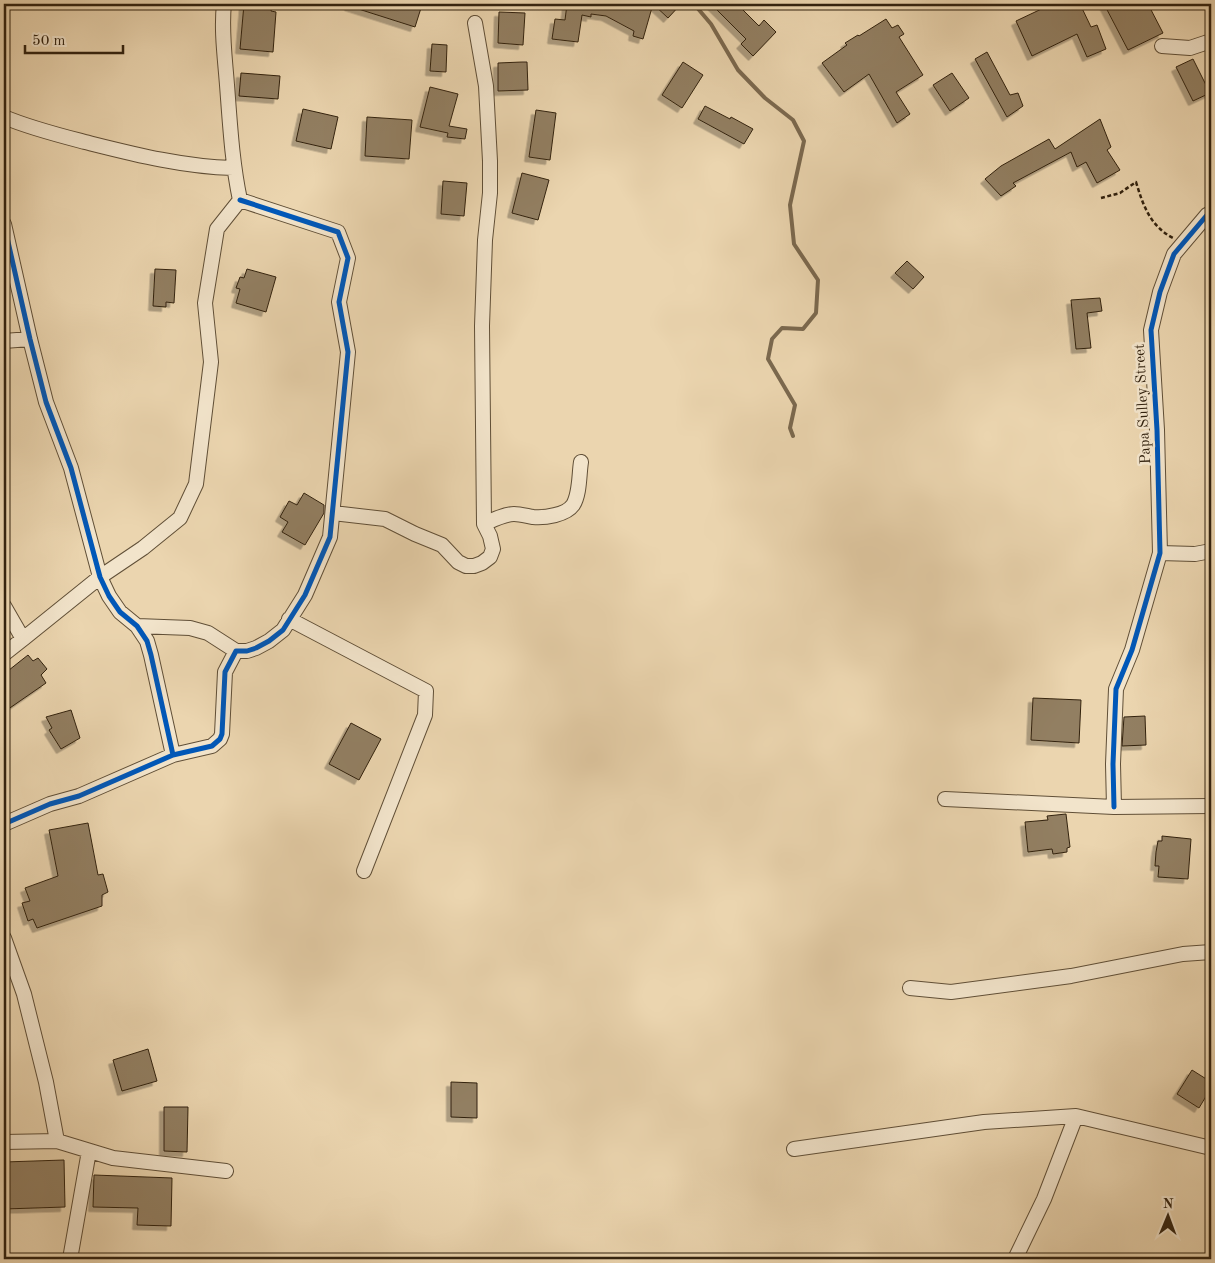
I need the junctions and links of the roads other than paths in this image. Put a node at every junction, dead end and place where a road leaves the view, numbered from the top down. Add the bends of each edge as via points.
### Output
1 (224, 4) edge
2 (475, 23) dead end
3 (1211, 42) edge
4 (1162, 46) dead end
5 (4, 118) edge
6 (233, 168) junction
7 (240, 200) junction
8 (1211, 213) edge
9 (4, 224) edge
10 (30, 339) junction
11 (4, 341) edge
12 (580, 462) dead end
13 (333, 513) junction
14 (484, 524) junction
15 (1211, 551) edge
16 (1160, 553) junction
17 (100, 576) junction
18 (4, 606) edge
19 (289, 619) junction
20 (137, 626) junction
21 (23, 639) junction
22 (236, 651) junction
23 (4, 654) edge
24 (173, 755) junction
25 (945, 799) dead end
26 (1211, 806) edge
27 (1114, 807) junction
28 (4, 824) edge
29 (364, 871) dead end
30 (4, 938) edge
31 (1211, 952) edge
32 (910, 988) dead end
33 (1076, 1116) junction
34 (57, 1141) junction
35 (4, 1142) edge
36 (1211, 1148) edge
37 (794, 1149) dead end
38 (89, 1151) junction
39 (226, 1171) dead end
40 (70, 1259) edge
41 (1014, 1259) edge

1 - 6 street
2 - 14 street via 486,86 490,161 482,326
3 - 4 street via 1190,48
5 - 6 street via 118,150 206,168
6 - 7 street
7 - 13 street via 338,232 348,258 339,302 348,352
7 - 17 street via 217,229 208,284 206,303 211,362 196,484 180,518 143,548
8 - 16 street, Papa Sulley Street via 1174,254 1151,330
9 - 10 street
10 - 11 street
10 - 17 street via 46,402 71,468
12 - 14 street via 576,498 567,511 545,517 509,514
13 - 14 street via 385,519 442,545 466,566 474,566 490,557 493,548
13 - 19 street via 330,537 305,595
15 - 16 street
16 - 27 street, Papa Sulley Street via 1132,650 1116,689
17 - 20 street via 108,596
17 - 21 street
18 - 21 street
19 - 22 street via 283,630 269,641 252,650
19 - 29 street via 426,691 426,715
20 - 22 street via 190,628 208,633
20 - 24 street via 152,655
21 - 23 street
22 - 24 street via 225,672 224,727 220,739 212,746
24 - 28 street
25 - 27 street
26 - 27 street
30 - 34 street via 24,994
31 - 32 street via 951,992
33 - 36 street
33 - 37 street via 984,1122
33 - 41 street via 1044,1199
34 - 35 street
34 - 38 street
38 - 39 street via 113,1158
38 - 40 street

